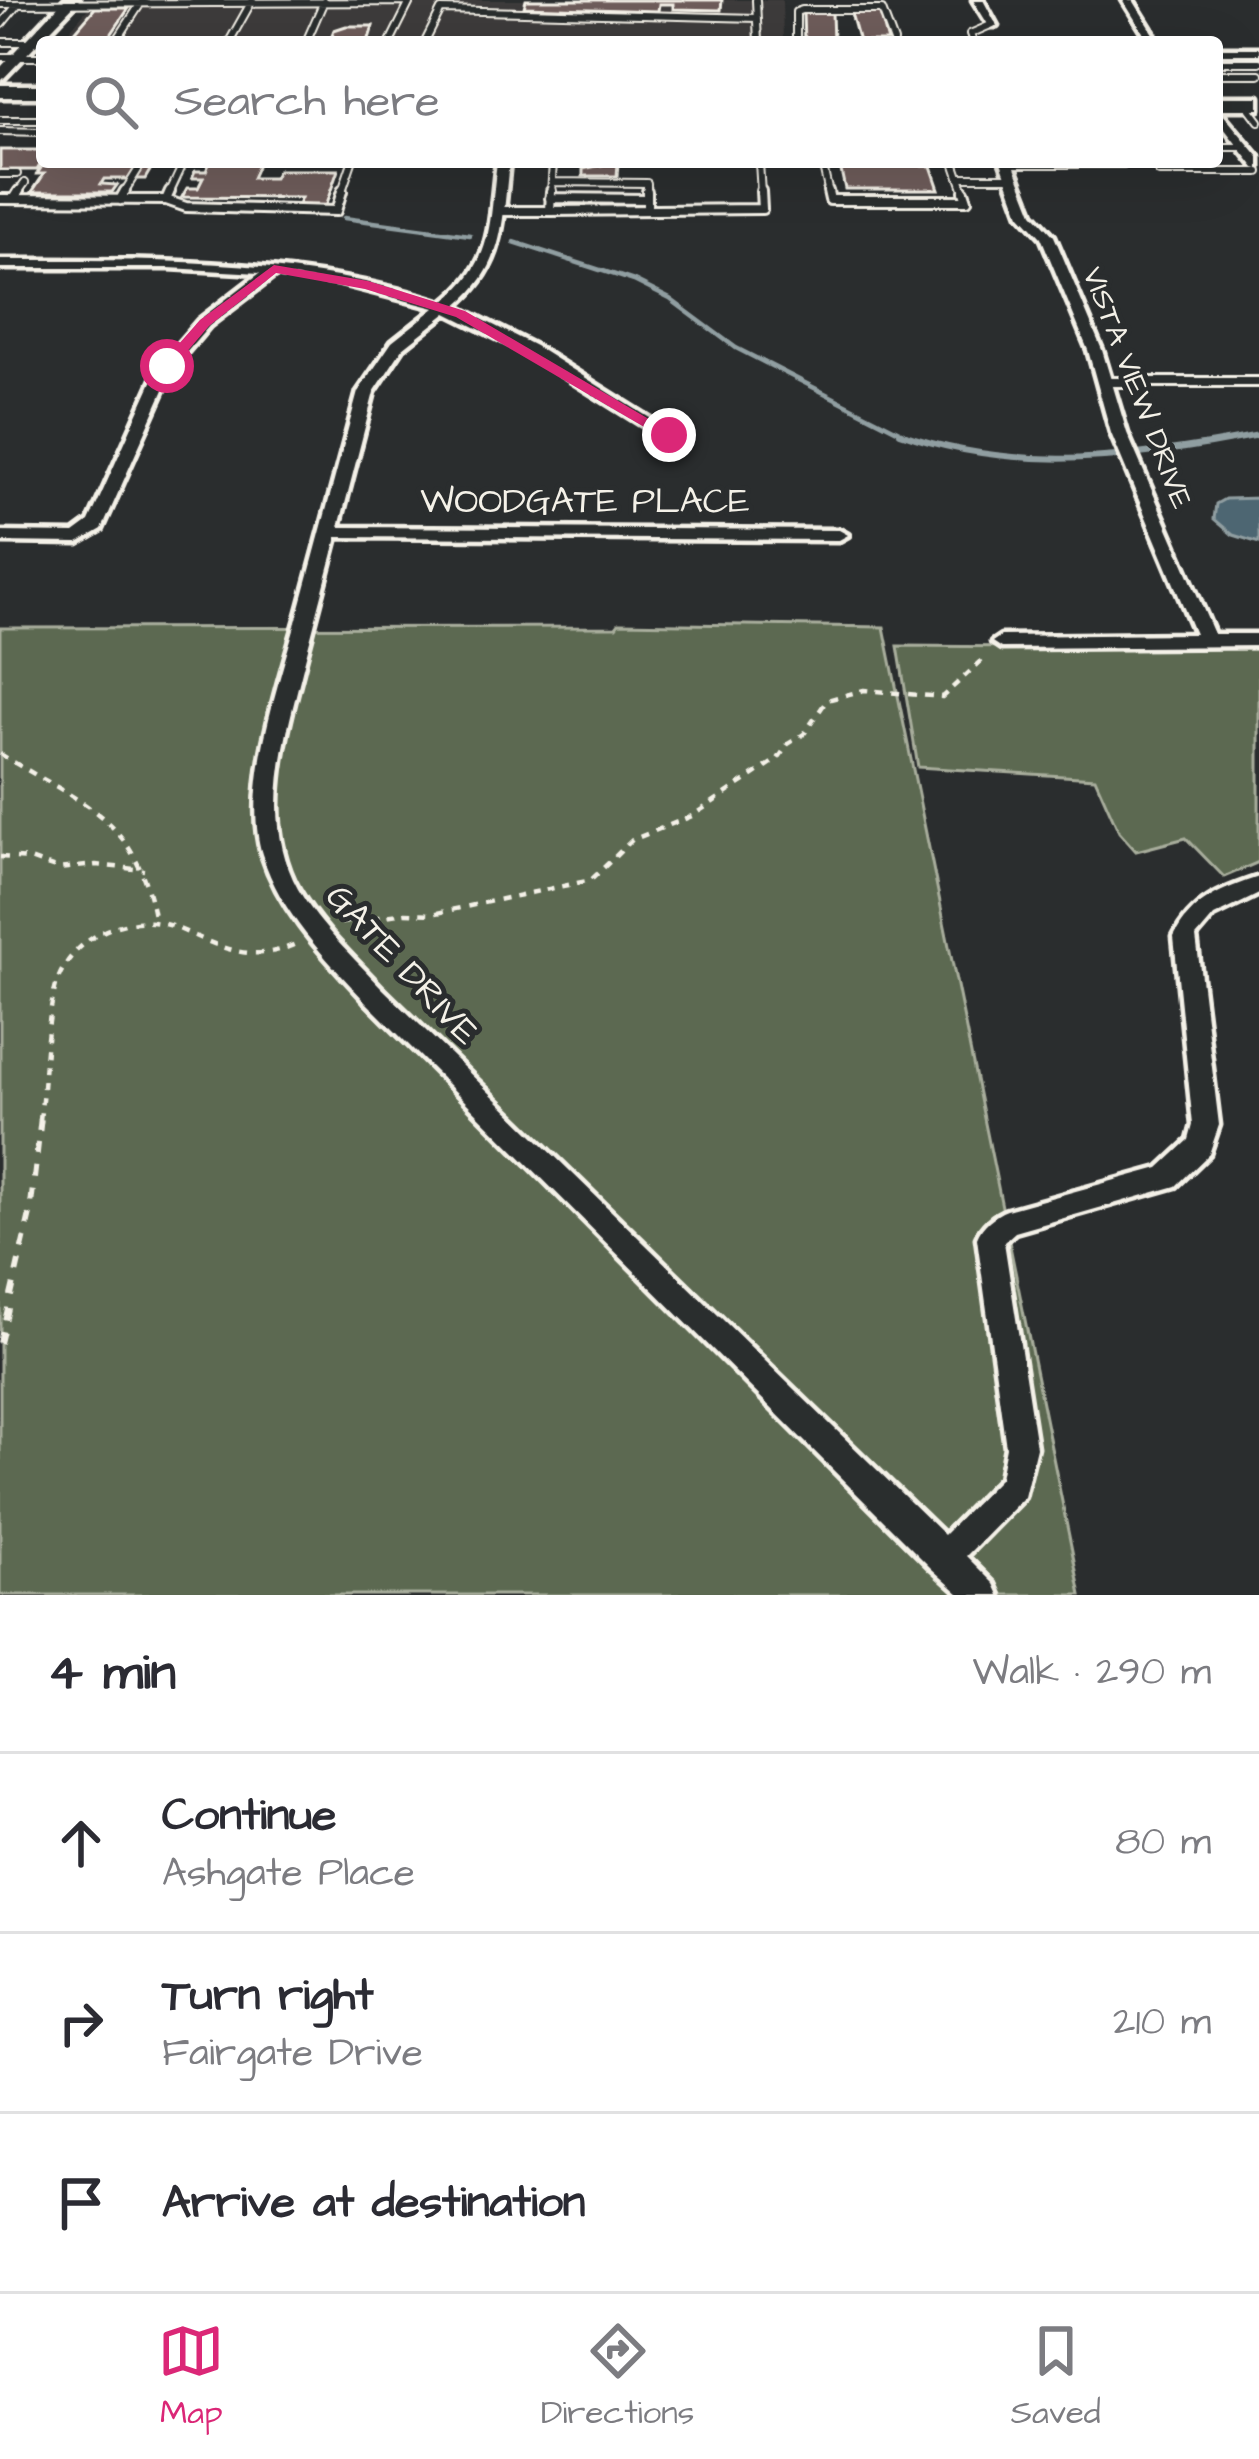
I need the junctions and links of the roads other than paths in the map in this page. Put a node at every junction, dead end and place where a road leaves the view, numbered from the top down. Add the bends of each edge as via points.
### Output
1 (143, 0) edge
2 (446, 0) edge
3 (756, 0) edge
4 (978, 0) edge
5 (1128, 0) edge
6 (252, 1) edge
7 (323, 1) edge
8 (410, 1) edge
9 (70, 2) edge
10 (0, 4) edge
11 (18, 4) junction
12 (442, 10) junction
13 (758, 18) junction
14 (993, 24) joint
15 (0, 26) edge
16 (46, 36) edge
17 (120, 36) edge
18 (233, 36) edge
19 (308, 36) edge
20 (393, 36) edge
21 (428, 36) edge
22 (758, 36) edge
23 (796, 36) edge
24 (892, 36) edge
25 (971, 36) edge
26 (1150, 36) edge
27 (0, 42) edge
28 (36, 49) edge
29 (1223, 51) edge
30 (1258, 55) edge
31 (9, 57) edge
32 (1223, 61) edge
33 (1223, 74) edge
34 (1259, 74) edge
35 (0, 77) edge
36 (0, 91) edge
37 (36, 92) edge
38 (0, 102) edge
39 (36, 102) edge
40 (1223, 105) edge
41 (1257, 108) edge
42 (1223, 115) edge
43 (0, 120) edge
44 (36, 120) edge
45 (0, 131) edge
46 (36, 131) edge
47 (1223, 147) edge
48 (1243, 147) junction
49 (139, 168) edge
50 (181, 168) edge
51 (350, 168) edge
52 (502, 168) edge
53 (553, 168) edge
54 (759, 168) edge
55 (823, 168) edge
56 (956, 168) edge
57 (1009, 168) edge
58 (1259, 168) edge
59 (1160, 172) dead end
60 (0, 174) edge
61 (17, 174) dead end
62 (959, 177) junction
63 (552, 182) junction
64 (25, 183) dead end
65 (550, 198) junction
66 (0, 199) edge
67 (14, 199) junction
68 (647, 199) junction
69 (121, 200) junction
70 (166, 200) junction
71 (647, 209) junction
72 (497, 211) junction
73 (550, 211) junction
74 (0, 264) edge
75 (274, 269) junction
76 (443, 307) junction
77 (1105, 382) junction
78 (1259, 382) edge
79 (669, 435) dead end
80 (330, 532) junction
81 (838, 536) dead end
82 (0, 537) edge
83 (1207, 640) junction
84 (1259, 640) edge
85 (1001, 642) road end
86 (1259, 885) edge
87 (943, 1558) junction
88 (983, 1595) edge

1 - 6 lane
1 - 9 lane
1 - 17 lane
2 - 12 lane
3 - 13 lane
4 - 14 street
5 - 26 street
6 - 7 lane
6 - 18 lane
7 - 8 lane
7 - 19 lane
8 - 20 lane
9 - 11 lane
9 - 16 main road
10 - 11 lane
11 - 15 lane
12 - 13 lane
12 - 21 lane
13 - 22 lane
14 - 25 lane
23 - 24 lane via 798,10 882,10
27 - 28 lane
29 - 30 street
30 - 32 lane
31 - 35 main road
33 - 34 lane
36 - 37 main road
38 - 39 main road
40 - 41 main road
42 - 48 street
43 - 44 lane
45 - 46 lane
47 - 48 lane
48 - 58 street
49 - 69 lane
50 - 70 lane
51 - 70 lane via 336,211
52 - 72 street, GATE DRIVE
53 - 63 lane
54 - 71 lane via 761,209
55 - 62 lane via 830,200 967,200
56 - 62 lane
57 - 62 lane
57 - 77 street, VISTA VIEW DRIVE via 1027,214 1047,236
58 - 59 lane
60 - 61 lane
63 - 65 lane
63 - 68 lane via 647,183
64 - 67 lane
65 - 68 lane
65 - 73 lane
66 - 67 lane
67 - 69 lane
68 - 71 lane
69 - 70 lane
71 - 73 lane
72 - 73 lane
72 - 76 street, GATE DRIVE via 484,269
74 - 75 street
75 - 76 street
75 - 82 street via 204,323 167,366 96,525 78,538
76 - 79 street
76 - 80 street, GATE DRIVE via 397,345 366,392
77 - 78 lane
77 - 83 street, VISTA VIEW DRIVE
80 - 81 street, WOODGATE PLACE
80 - 87 street, GATE DRIVE via 268,784 277,868 317,934 374,995
83 - 84 street
83 - 85 street
86 - 87 street via 1192,917 1185,937 1206,1125 1200,1146 1167,1178 1007,1222 989,1238 1021,1447 1013,1486
87 - 88 street, GATE DRIVE

